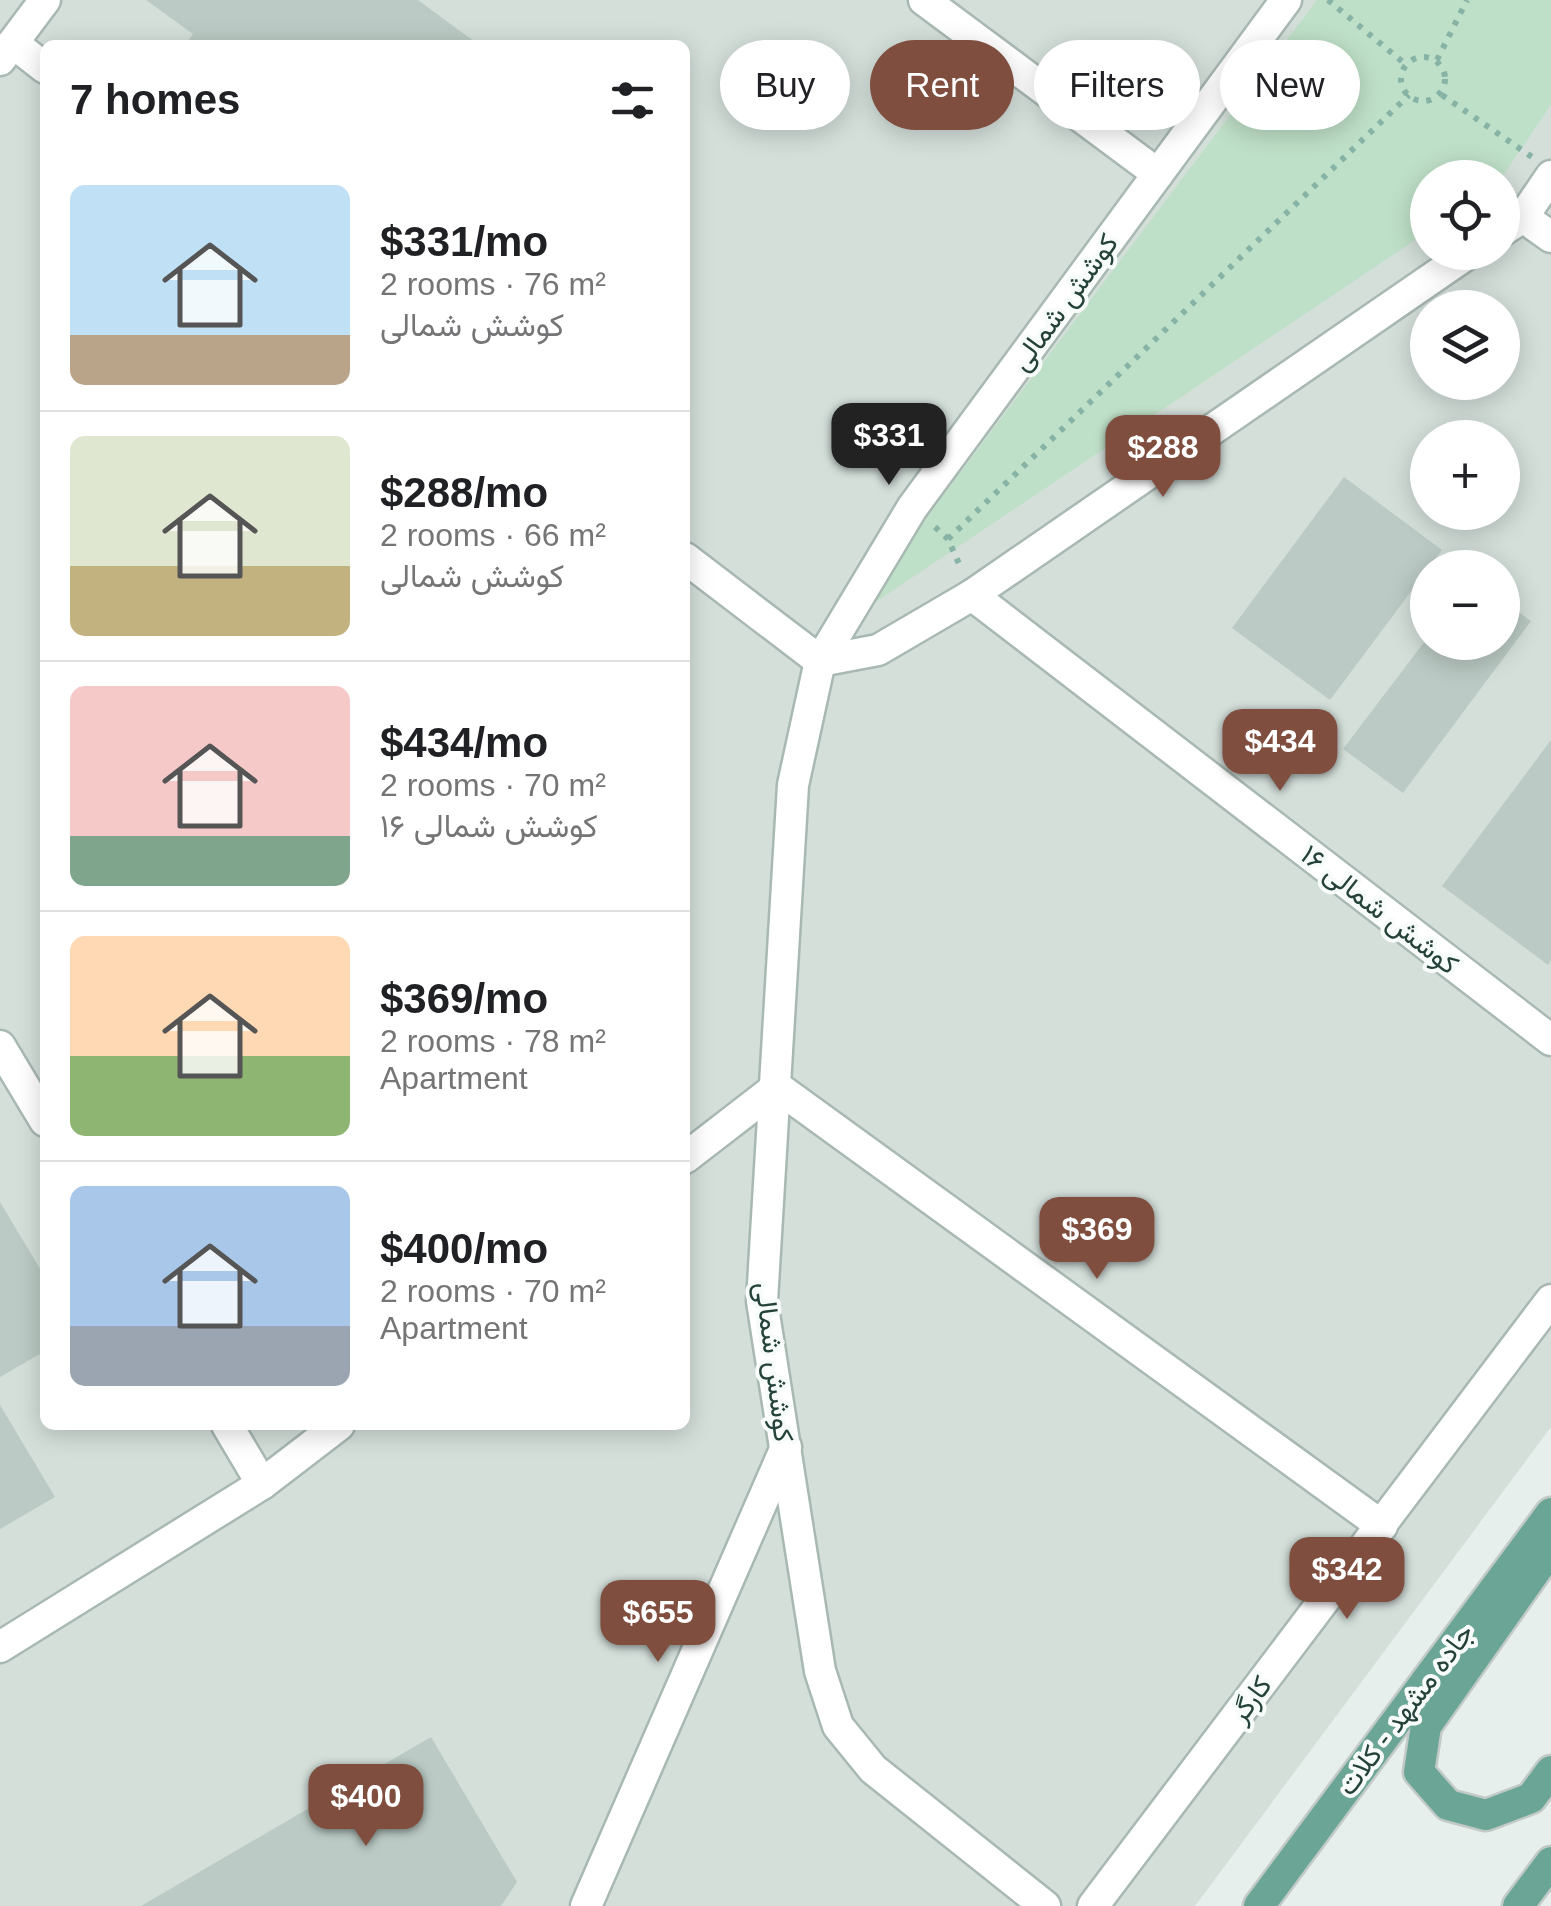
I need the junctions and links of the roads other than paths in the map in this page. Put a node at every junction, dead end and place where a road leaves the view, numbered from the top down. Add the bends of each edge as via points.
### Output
1 (45, 0) edge
2 (924, 0) edge
3 (1286, 0) edge
4 (6, 51) edge
5 (40, 66) edge
6 (1543, 168) edge
7 (1158, 174) junction
8 (1520, 211) edge
9 (1520, 227) edge
10 (1551, 238) edge
11 (1444, 270) edge
12 (690, 562) edge
13 (972, 595) junction
14 (820, 661) junction
15 (1551, 1040) edge
16 (0, 1046) edge
17 (777, 1087) junction
18 (40, 1113) edge
19 (690, 1154) edge
20 (1551, 1300) edge
21 (230, 1430) edge
22 (332, 1430) edge
23 (786, 1447) junction
24 (262, 1484) junction
25 (1551, 1513) edge
26 (1382, 1526) junction
27 (1551, 1549) edge
28 (0, 1647) edge
29 (1551, 1771) edge
30 (1551, 1862) edge
31 (586, 1906) edge
32 (1045, 1906) edge
33 (1093, 1906) edge
34 (1258, 1906) edge
35 (1518, 1906) edge

1 - 4 street
2 - 7 street
3 - 7 street, کوشش شمالی
4 - 5 street
6 - 8 street
7 - 14 street, کوشش شمالی via 912,508
9 - 10 street
11 - 13 street
12 - 14 street
13 - 14 street via 878,650
13 - 15 street, کوشش شمالی ۱۶
14 - 17 street, کوشش شمالی via 792,785
16 - 18 street
17 - 19 street
17 - 23 street, کوشش شمالی via 762,1301
17 - 26 street
20 - 26 street, کارگر
21 - 24 street
22 - 24 street
23 - 31 street
23 - 32 street, کوشش شمالی via 820,1671 838,1726 874,1769
24 - 28 street
25 - 34 main road, جاده مشهد - کلات
26 - 33 street, کارگر
27 - 29 main road via 1426,1726 1419,1772 1448,1805 1486,1815 1531,1798
30 - 35 main road

